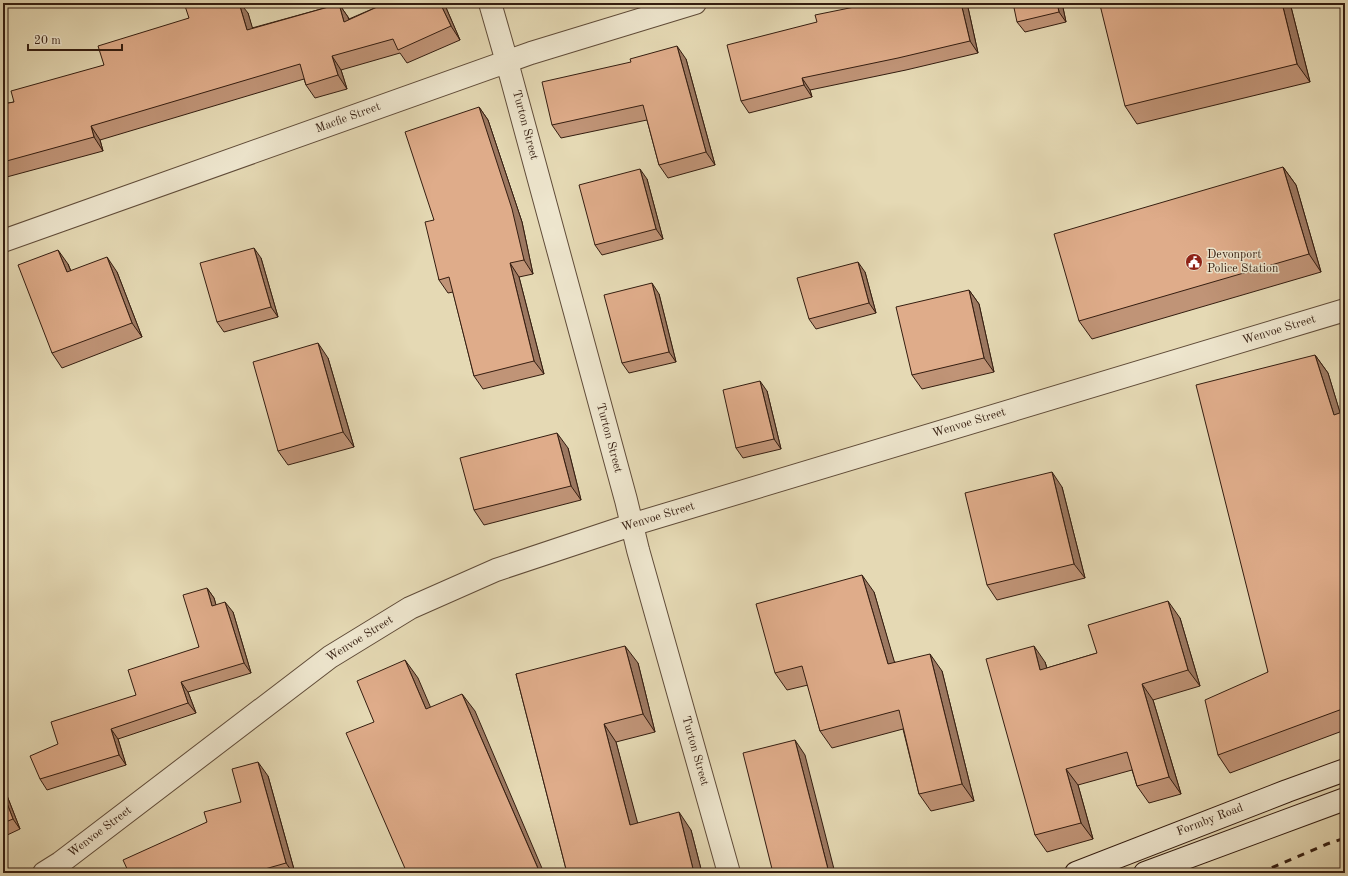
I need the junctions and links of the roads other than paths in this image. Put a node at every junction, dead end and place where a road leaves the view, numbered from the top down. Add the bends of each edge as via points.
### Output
1 (490, 3) edge
2 (695, 3) edge
3 (507, 62) junction
4 (3, 241) edge
5 (1345, 310) edge
6 (631, 525) junction
7 (1345, 770) edge
8 (1345, 799) edge
9 (44, 873) edge
10 (730, 873) edge
11 (1076, 873) edge
12 (1145, 873) edge

1 - 3 street, Turton Street
2 - 3 street, Macfie Street
3 - 4 street, Macfie Street
3 - 6 street, Turton Street
5 - 6 street, Wenvoe Street
6 - 9 street, Wenvoe Street via 496,570 410,608 330,657
6 - 10 street, Turton Street
7 - 11 street, Formby Road via 1286,790
8 - 12 street

